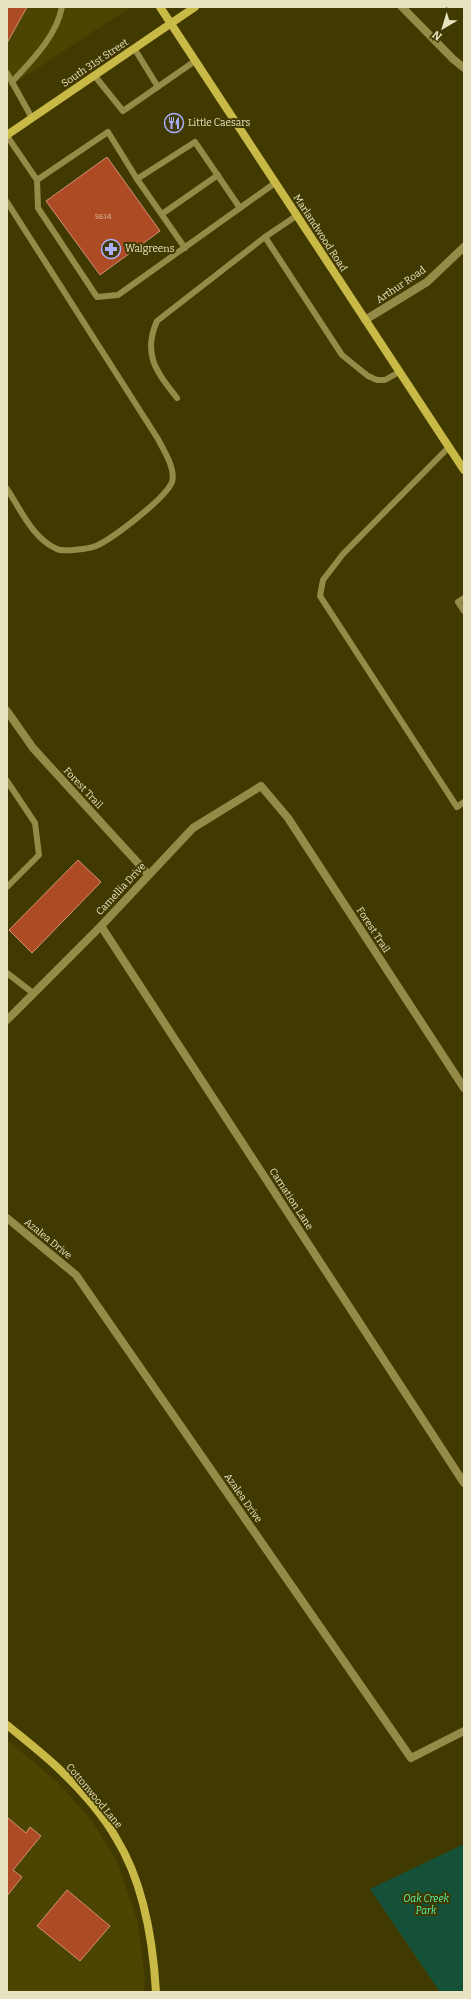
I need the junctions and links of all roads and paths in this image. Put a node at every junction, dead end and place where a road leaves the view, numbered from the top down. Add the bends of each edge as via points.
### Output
1 (62, 7) edge
2 (160, 7) edge
3 (195, 7) edge
4 (402, 7) edge
5 (171, 24) junction
6 (134, 48) junction
7 (195, 61) junction
8 (464, 68) edge
9 (7, 74) edge
10 (94, 75) junction
11 (12, 82) junction
12 (158, 87) junction
13 (32, 118) junction
14 (7, 135) edge
15 (218, 175) junction
16 (137, 179) junction
17 (37, 180) junction
18 (275, 183) junction
19 (7, 202) edge
20 (240, 208) junction
21 (162, 214) junction
22 (296, 216) junction
23 (265, 237) junction
24 (464, 247) edge
25 (185, 248) junction
26 (365, 320) junction
27 (399, 372) junction
28 (177, 398) dead end
29 (449, 447) junction
30 (464, 470) edge
31 (7, 489) edge
32 (464, 598) edge
33 (464, 611) edge
34 (7, 710) edge
35 (7, 781) edge
36 (262, 786) joint
37 (464, 802) edge
38 (148, 874) junction
39 (7, 887) edge
40 (101, 926) junction
41 (7, 973) edge
42 (33, 992) junction
43 (7, 1020) edge
44 (464, 1088) edge
45 (7, 1218) edge
46 (464, 1483) edge
47 (7, 1725) edge
48 (464, 1731) edge
49 (156, 1992) edge

1 - 11 lane via 60,18 39,53
2 - 5 street, Marlandwood Road
3 - 5 street, South 31st Street
4 - 8 street
5 - 6 street, South 31st Street
5 - 7 street, Marlandwood Road
6 - 10 street, South 31st Street
6 - 12 lane
7 - 12 lane
7 - 18 street, Marlandwood Road
9 - 11 lane
10 - 12 lane via 124,111
10 - 13 street, South 31st Street
11 - 13 lane
13 - 14 street, South 31st Street
14 - 17 lane
15 - 16 lane via 195,142
15 - 20 lane
15 - 21 lane
16 - 17 lane via 108,132
16 - 21 lane
17 - 25 lane via 38,208 97,297 118,295
18 - 20 lane
18 - 22 street, Marlandwood Road
19 - 31 lane via 158,439 169,460 172,481 165,492 142,514 95,547 79,550 58,550 46,544 36,534
20 - 25 lane
21 - 25 lane
22 - 23 lane
22 - 26 street, Marlandwood Road
23 - 27 lane via 342,355 377,380 385,380
23 - 28 lane via 157,321 153,331 151,358
24 - 26 street, Arthur Road via 427,282
26 - 27 street, Marlandwood Road
27 - 29 street, Marlandwood Road
29 - 30 street, Marlandwood Road
29 - 37 lane via 343,554 323,580 320,596 457,807
32 - 33 lane via 458,602
34 - 38 street, Forest Trail via 33,748
35 - 39 lane via 36,823 39,855
36 - 38 street, Camellia Drive via 193,828
36 - 44 street, Forest Trail via 288,818
38 - 40 street, Camellia Drive
40 - 42 street, Camellia Drive
40 - 46 street, Carnation Lane
41 - 42 lane
42 - 43 street, Camellia Drive
45 - 48 street, Azalea Drive via 76,1274 411,1758
47 - 49 street, Cottonwood Lane via 59,1768 116,1838 131,1868 150,1929

